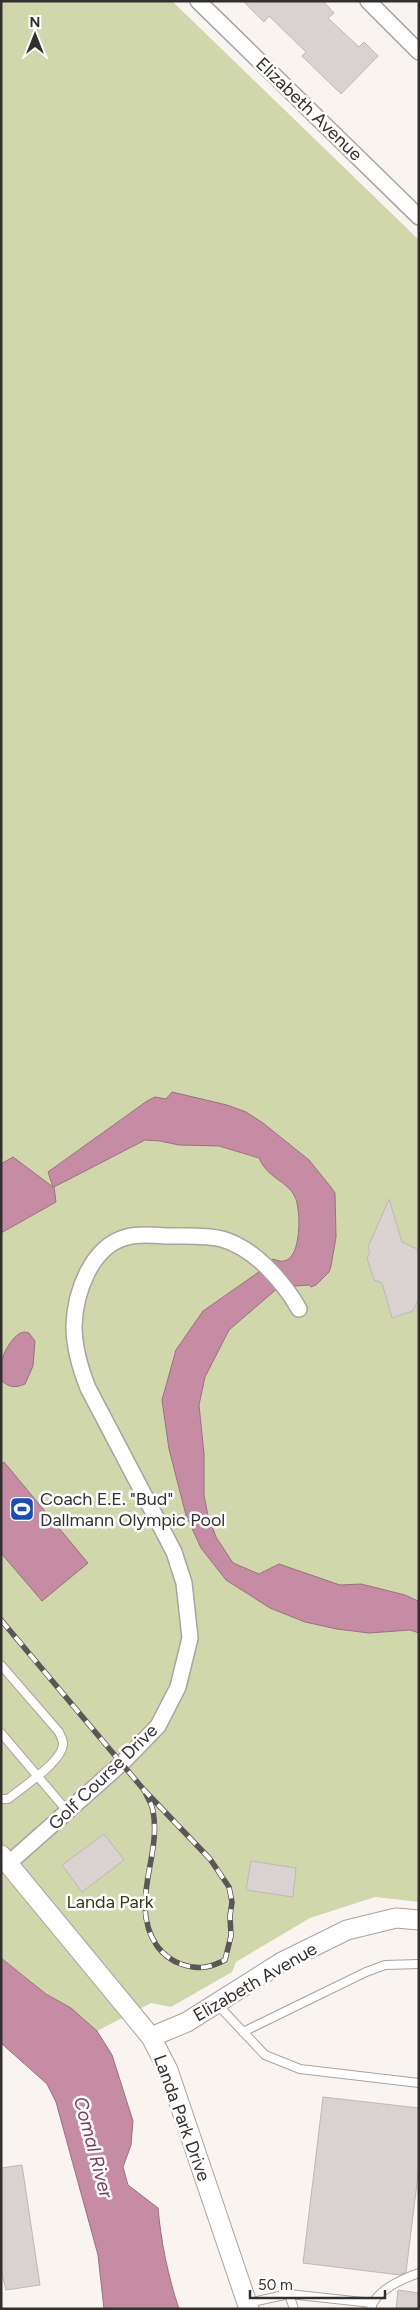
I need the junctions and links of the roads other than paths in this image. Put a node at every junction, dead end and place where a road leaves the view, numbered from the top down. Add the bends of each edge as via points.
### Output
1 (198, 1) edge
2 (368, 1) edge
3 (419, 52) edge
4 (419, 217) edge
5 (299, 1309) dead end
6 (1, 1664) edge
7 (1, 1733) edge
8 (37, 1776) junction
9 (1, 1799) edge
10 (68, 1812) junction
11 (5, 1859) edge
12 (419, 1920) edge
13 (419, 1964) edge
14 (216, 2004) junction
15 (243, 2032) junction
16 (151, 2036) junction
17 (419, 2084) edge
18 (419, 2273) edge
19 (289, 2294) junction
20 (248, 2306) edge
21 (372, 2306) edge
22 (294, 2309) edge

1 - 4 street, Elizabeth Avenue
2 - 3 street
5 - 10 street, Golf Course Drive via 259,1261 247,1251 220,1239 128,1236 102,1252 86,1276 74,1325 80,1369 174,1552 184,1583 190,1638 178,1687 158,1726
6 - 8 lane via 63,1742 60,1755
7 - 8 lane
8 - 9 lane via 8,1799
8 - 10 lane
10 - 11 street, Golf Course Drive
11 - 16 street, Landa Park Drive
12 - 14 street, Elizabeth Avenue via 396,1918 347,1930 282,1962
13 - 15 lane via 385,1965 366,1972
14 - 15 lane
14 - 16 street, Elizabeth Avenue via 187,2022
15 - 17 lane via 265,2055 300,2069
16 - 20 street, Landa Park Drive via 168,2070
18 - 21 lane via 398,2280
19 - 20 lane
19 - 21 lane
19 - 22 lane

